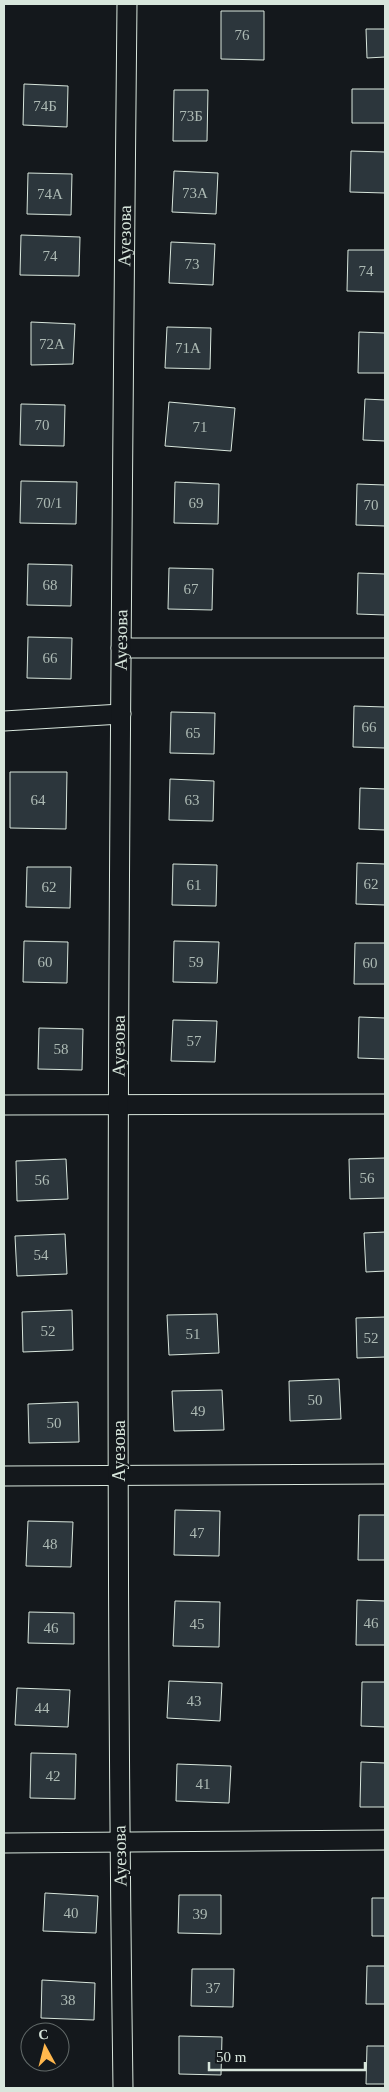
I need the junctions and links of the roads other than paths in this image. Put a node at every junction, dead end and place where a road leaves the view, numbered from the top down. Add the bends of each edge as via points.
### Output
1 (127, 4) edge
2 (121, 648) junction
3 (385, 648) edge
4 (121, 714) junction
5 (4, 720) edge
6 (385, 1104) edge
7 (4, 1105) edge
8 (119, 1105) junction
9 (385, 1474) edge
10 (4, 1476) edge
11 (119, 1476) junction
12 (385, 1840) edge
13 (4, 1842) edge
14 (120, 1842) junction
15 (123, 2088) edge

1 - 2 street, Ауезова
2 - 3 street
2 - 4 street, Ауезова
4 - 5 street
4 - 8 street, Ауезова
6 - 8 street
7 - 8 street
8 - 11 street, Ауезова
9 - 11 street
10 - 11 street
11 - 14 street, Ауезова
12 - 14 street
13 - 14 street
14 - 15 street, Ауезова

